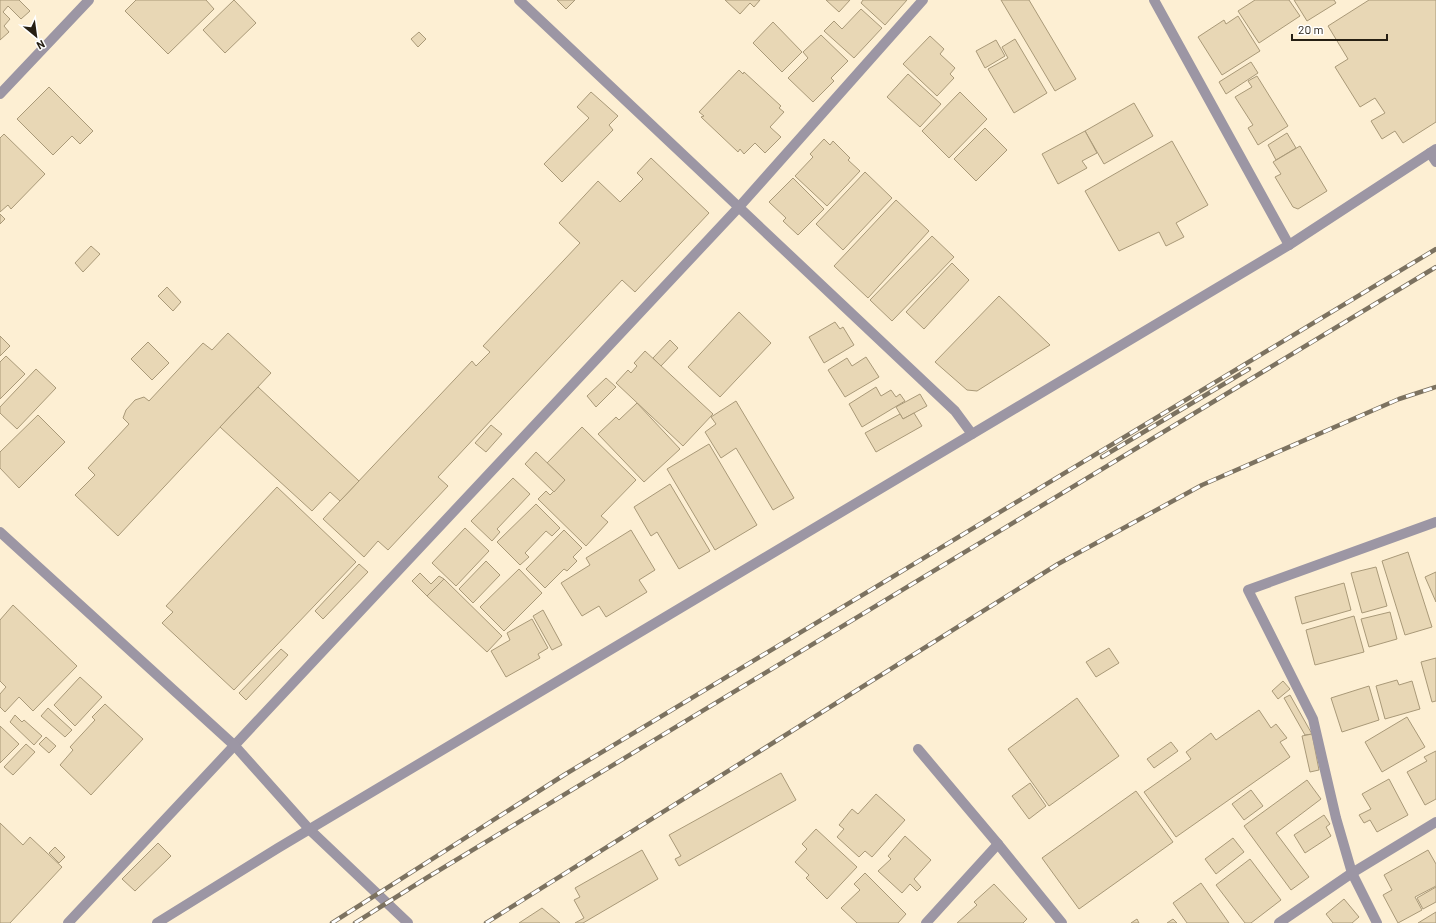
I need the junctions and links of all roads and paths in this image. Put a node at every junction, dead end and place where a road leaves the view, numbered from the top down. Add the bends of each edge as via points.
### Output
1 (89, 0) edge
2 (519, 0) edge
3 (923, 0) edge
4 (1154, 0) edge
5 (0, 94) edge
6 (1433, 151) edge
7 (1436, 162) edge
8 (739, 207) junction
9 (1289, 245) junction
10 (972, 434) junction
11 (1436, 522) edge
12 (0, 532) edge
13 (235, 746) junction
14 (918, 749) dead end
15 (1436, 822) edge
16 (310, 830) junction
17 (998, 844) junction
18 (1352, 873) junction
19 (68, 923) edge
20 (157, 923) edge
21 (408, 923) edge
22 (926, 923) edge
23 (1062, 923) edge
24 (1279, 923) edge
25 (1377, 923) edge

1 - 5 street
2 - 8 street
3 - 8 street
4 - 9 street
6 - 7 street
6 - 9 street
8 - 10 street via 955,411
8 - 13 street
9 - 10 street
10 - 16 street
11 - 18 street via 1248,590 1313,719 1336,818
12 - 13 street
13 - 16 street
13 - 19 street
14 - 17 street
15 - 18 street
16 - 20 street
16 - 21 street
17 - 22 street
17 - 23 street
18 - 24 street
18 - 25 street

